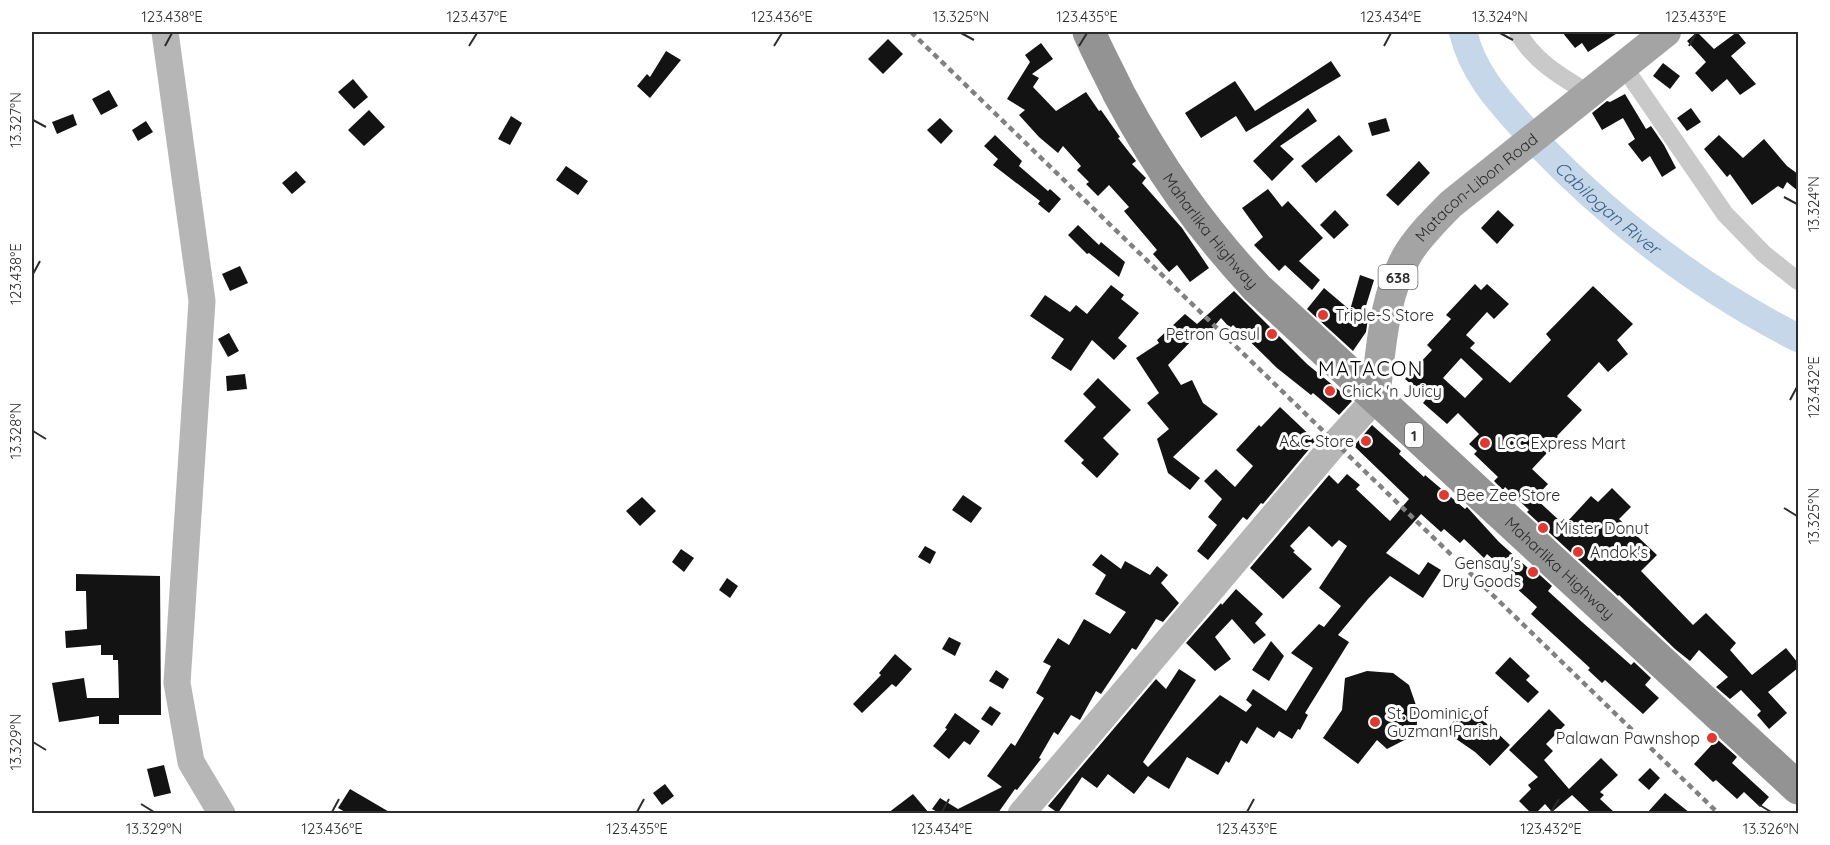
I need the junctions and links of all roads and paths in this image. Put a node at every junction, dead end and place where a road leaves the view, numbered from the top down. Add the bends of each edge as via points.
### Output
1 (165, 32) edge
2 (1089, 32) edge
3 (1518, 32) edge
4 (1666, 32) edge
5 (1624, 67) junction
6 (1582, 100) junction
7 (1798, 281) edge
8 (1382, 343) junction
9 (1335, 362) junction
10 (1375, 399) junction
11 (1798, 788) edge
12 (222, 813) edge
13 (1021, 813) edge

1 - 12 street via 202,301 177,683 190,762
2 - 9 highway, Maharlika Highway / 1 via 1142,138 1189,208 1235,265
3 - 6 street via 1525,46
4 - 5 main road, Matacon-Libon Road / 638
5 - 6 main road, Matacon-Libon Road / 638
5 - 7 street via 1725,214 1764,254
6 - 8 main road, Matacon-Libon Road / 638 via 1451,204 1425,231 1408,254 1395,283
8 - 9 main road via 1368,352
8 - 10 main road, Matacon-Libon Road / 638
9 - 10 highway, Maharlika Highway / 1
10 - 11 highway, Maharlika Highway / 1
10 - 13 street

